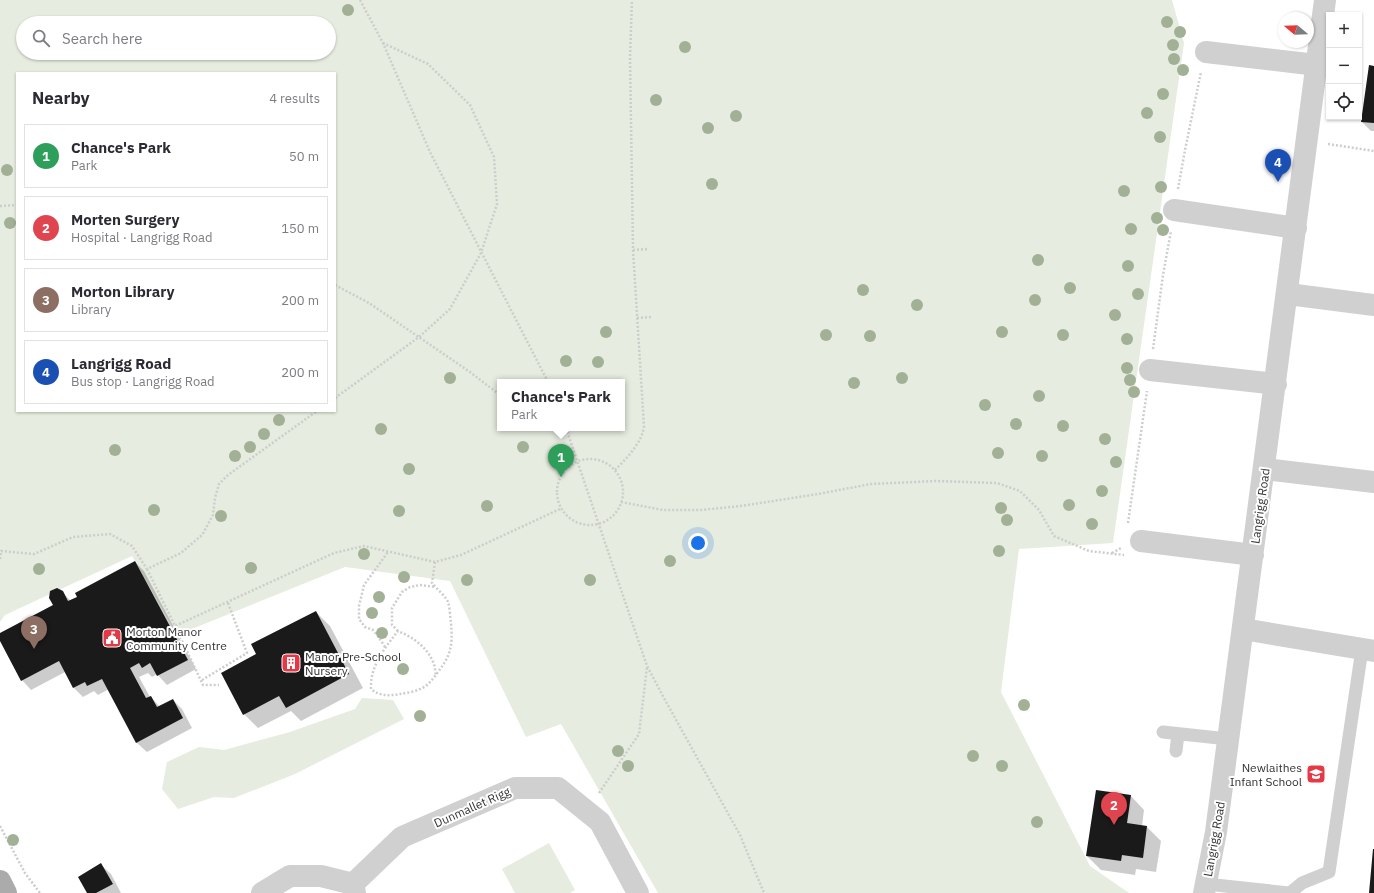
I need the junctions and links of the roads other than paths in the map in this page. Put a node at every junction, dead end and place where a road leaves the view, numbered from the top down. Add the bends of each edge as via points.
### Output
1 (1325, 0) edge
2 (1206, 52) road end
3 (1317, 65) junction
4 (1174, 210) road end
5 (1296, 228) junction
6 (1288, 294) junction
7 (1374, 305) edge
8 (1150, 370) road end
9 (1276, 384) junction
10 (1265, 469) junction
11 (1374, 482) edge
12 (1131, 538) road end
13 (1253, 555) junction
14 (1243, 629) junction
15 (1368, 650) edge
16 (1163, 732) dead end
17 (1178, 734) junction
18 (1228, 739) junction
19 (1176, 751) dead end
20 (0, 881) edge
21 (1205, 888) edge
22 (354, 889) edge
23 (6, 893) edge
24 (262, 893) edge
25 (638, 893) edge
26 (1289, 893) edge

1 - 3 street, Langrigg Road
2 - 3 street
3 - 5 street, Langrigg Road
4 - 5 street
5 - 6 street, Langrigg Road
6 - 7 street
6 - 9 street, Langrigg Road
8 - 9 street
9 - 10 street, Langrigg Road
10 - 11 street
10 - 13 street, Langrigg Road
12 - 13 street
13 - 14 street, Langrigg Road
14 - 15 street
14 - 18 street, Langrigg Road
15 - 26 lane via 1329,872 1302,883
16 - 17 lane
17 - 18 lane
17 - 19 lane
18 - 21 street, Langrigg Road via 1216,832
20 - 23 main road
21 - 26 lane
22 - 24 street via 321,876 290,876
22 - 25 street, Dunmallet Rigg via 402,837 515,788 558,788 600,822

